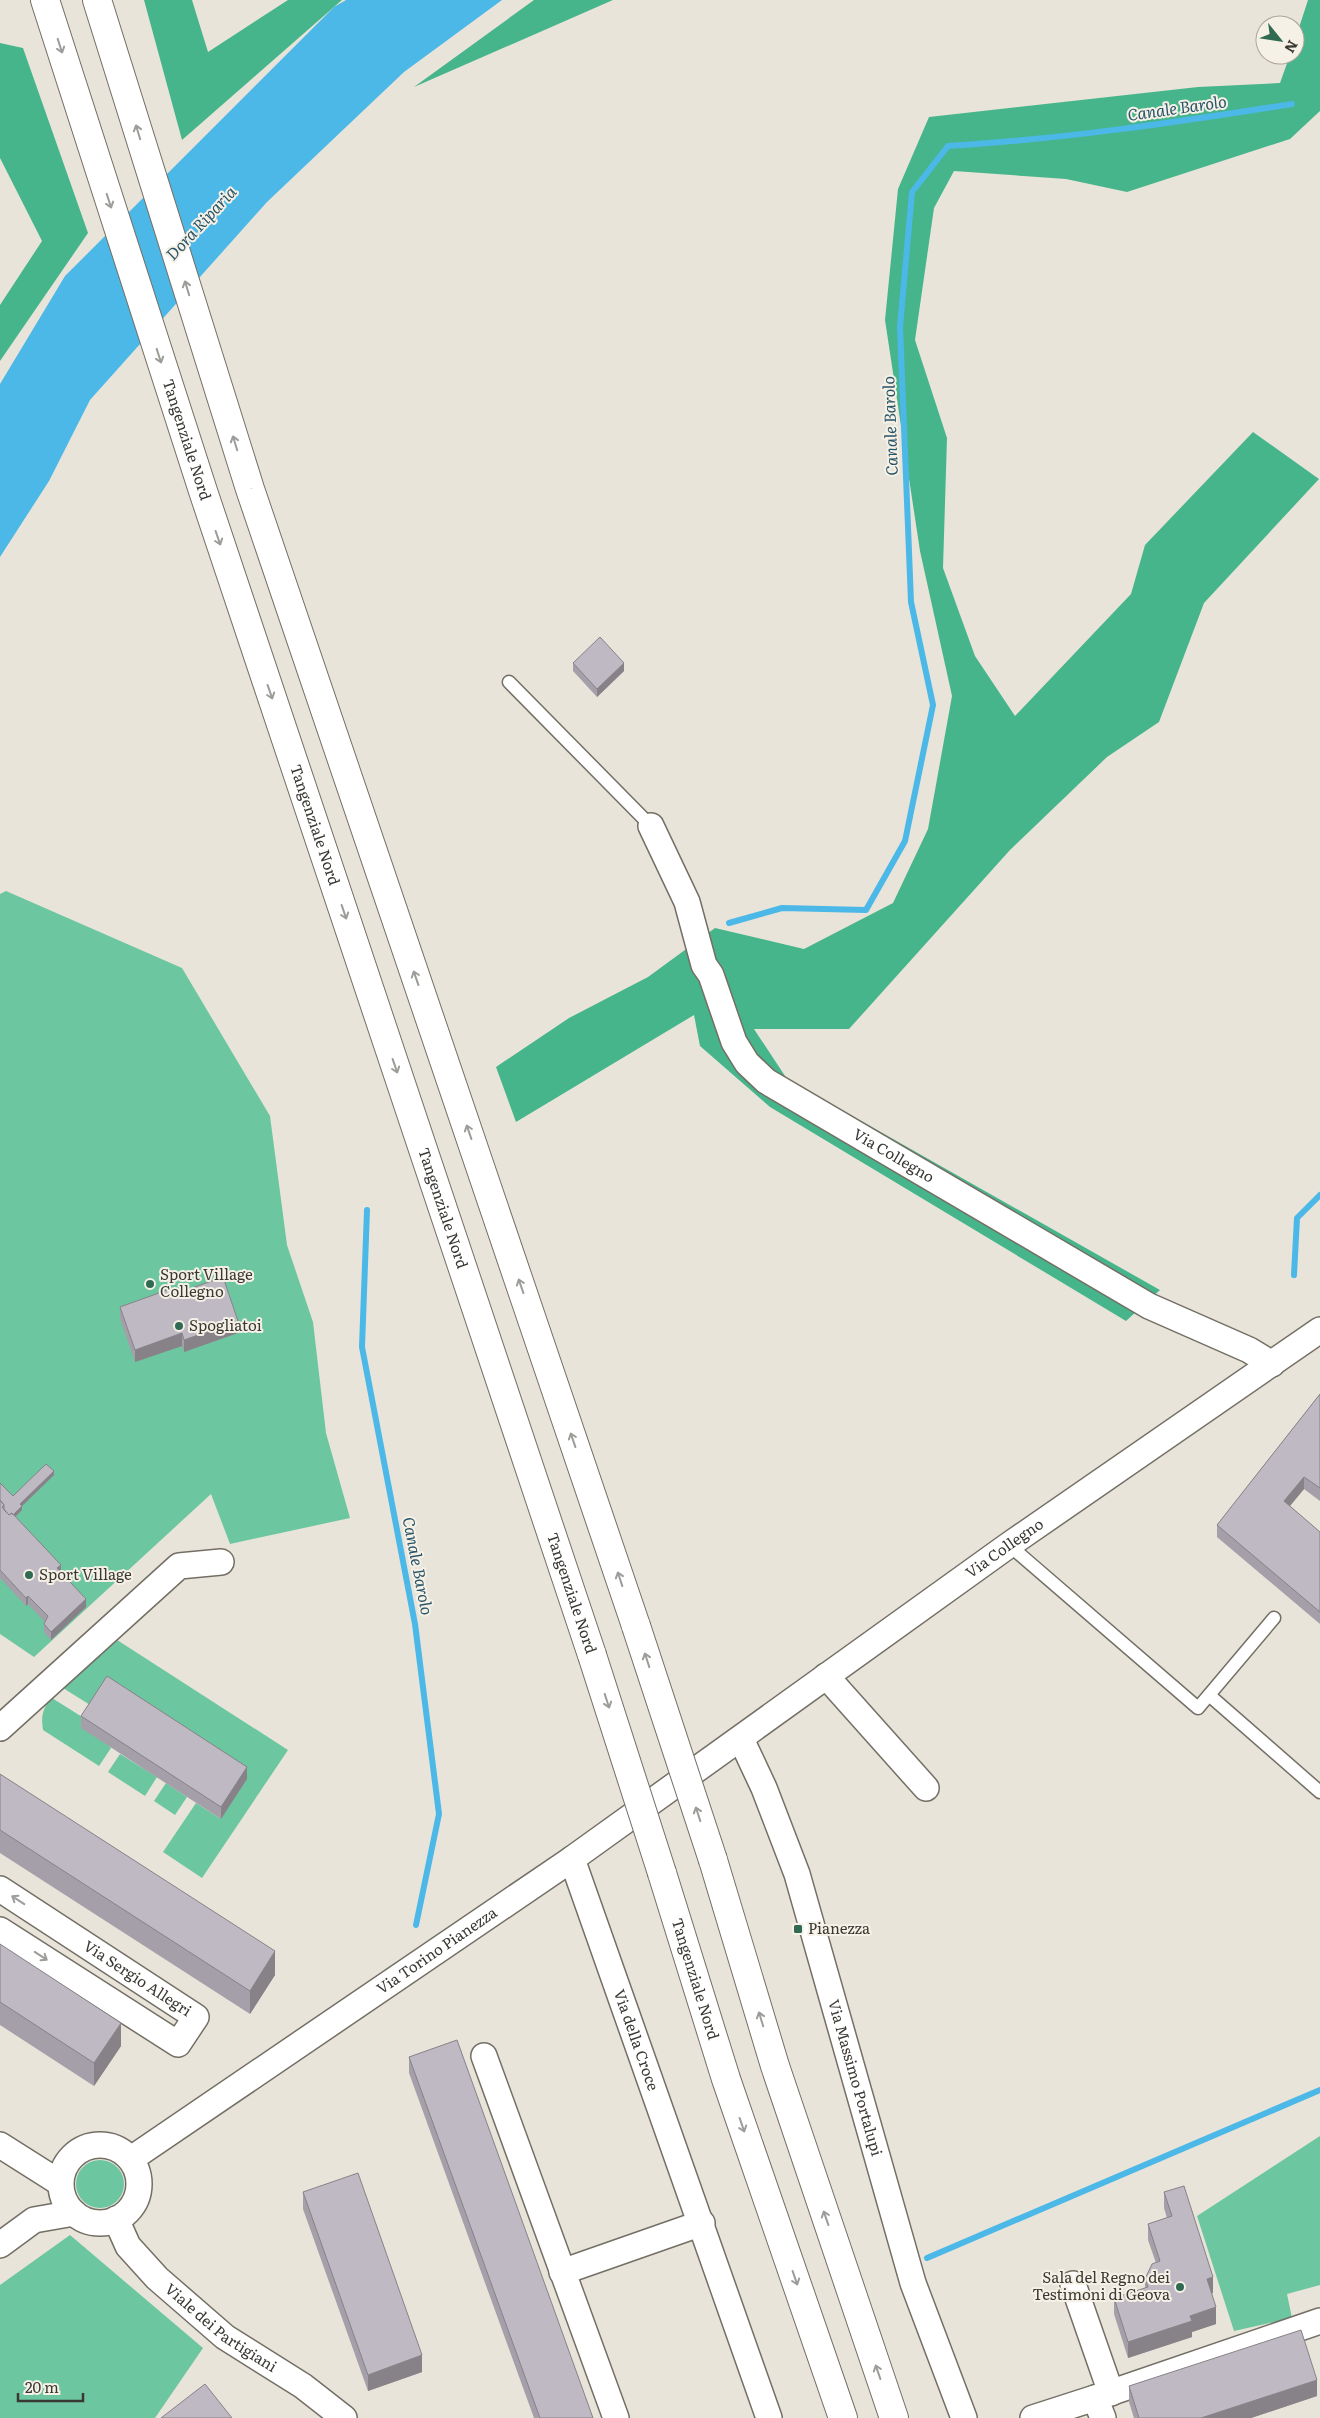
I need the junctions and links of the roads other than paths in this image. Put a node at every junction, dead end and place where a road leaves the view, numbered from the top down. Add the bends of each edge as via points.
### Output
1 (45, 0) edge
2 (97, 0) edge
3 (509, 682) dead end
4 (651, 826) joint
5 (1320, 1330) edge
6 (1272, 1364) junction
7 (1009, 1545) junction
8 (221, 1562) dead end
9 (1274, 1618) dead end
10 (826, 1676) junction
11 (1209, 1695) junction
12 (1, 1726) edge
13 (741, 1739) junction
14 (926, 1788) dead end
15 (1320, 1792) edge
16 (572, 1859) junction
17 (0, 1888) edge
18 (0, 1930) edge
19 (484, 2056) dead end
20 (9, 2150) edge
21 (70, 2158) junction
22 (131, 2159) junction
23 (60, 2184) junction
24 (74, 2213) junction
25 (116, 2219) junction
26 (702, 2223) junction
27 (0, 2245) edge
28 (562, 2272) junction
29 (1074, 2284) dead end
30 (1320, 2322) edge
31 (1103, 2403) edge
32 (344, 2418) edge
33 (616, 2418) edge
34 (770, 2418) edge
35 (843, 2418) edge
36 (894, 2418) edge
37 (964, 2418) edge
38 (1033, 2418) edge

1 -> 35 highway, Tangenziale Nord, bridge via 203,492 592,1655 726,2078
36 -> 2 highway, bridge via 774,2066 713,1860 636,1626 250,489
3 - 4 lane
4 - 6 street, Via Collegno via 687,902 704,965 711,975 734,1042 747,1063 766,1081 1149,1306 1249,1350
5 - 6 street, Via Collegno
6 - 7 street, Via Collegno
7 - 10 street, Via Collegno
7 - 11 lane via 1198,1708
8 - 12 street via 179,1566
9 - 11 lane
10 - 13 street, Via Collegno
10 - 14 street
11 - 15 lane
13 - 16 street, Via Torino Pianezza
13 - 37 street, Via Massimo Portalupi via 797,1874 913,2283
16 - 22 street, Via Torino Pianezza
16 - 26 street, Via della Croce
18 -> 17 street, Via Sergio Allegri via 178,2044 196,2017
19 - 28 street
20 - 21 street
20 - 23 street
21 - 22 street via 84,2148 101,2144 118,2148
21 - 23 street
22 - 25 street via 138,2175 138,2193 130,2208
23 - 24 street via 64,2200
24 - 25 street via 87,2221 102,2223
24 - 27 street via 34,2220
25 - 32 street, Viale dei Partigiani via 128,2246 157,2278 225,2337 302,2386
26 - 28 street
26 - 34 street, Via della Croce
28 - 33 street
29 - 31 street
30 - 31 street
31 - 38 street

